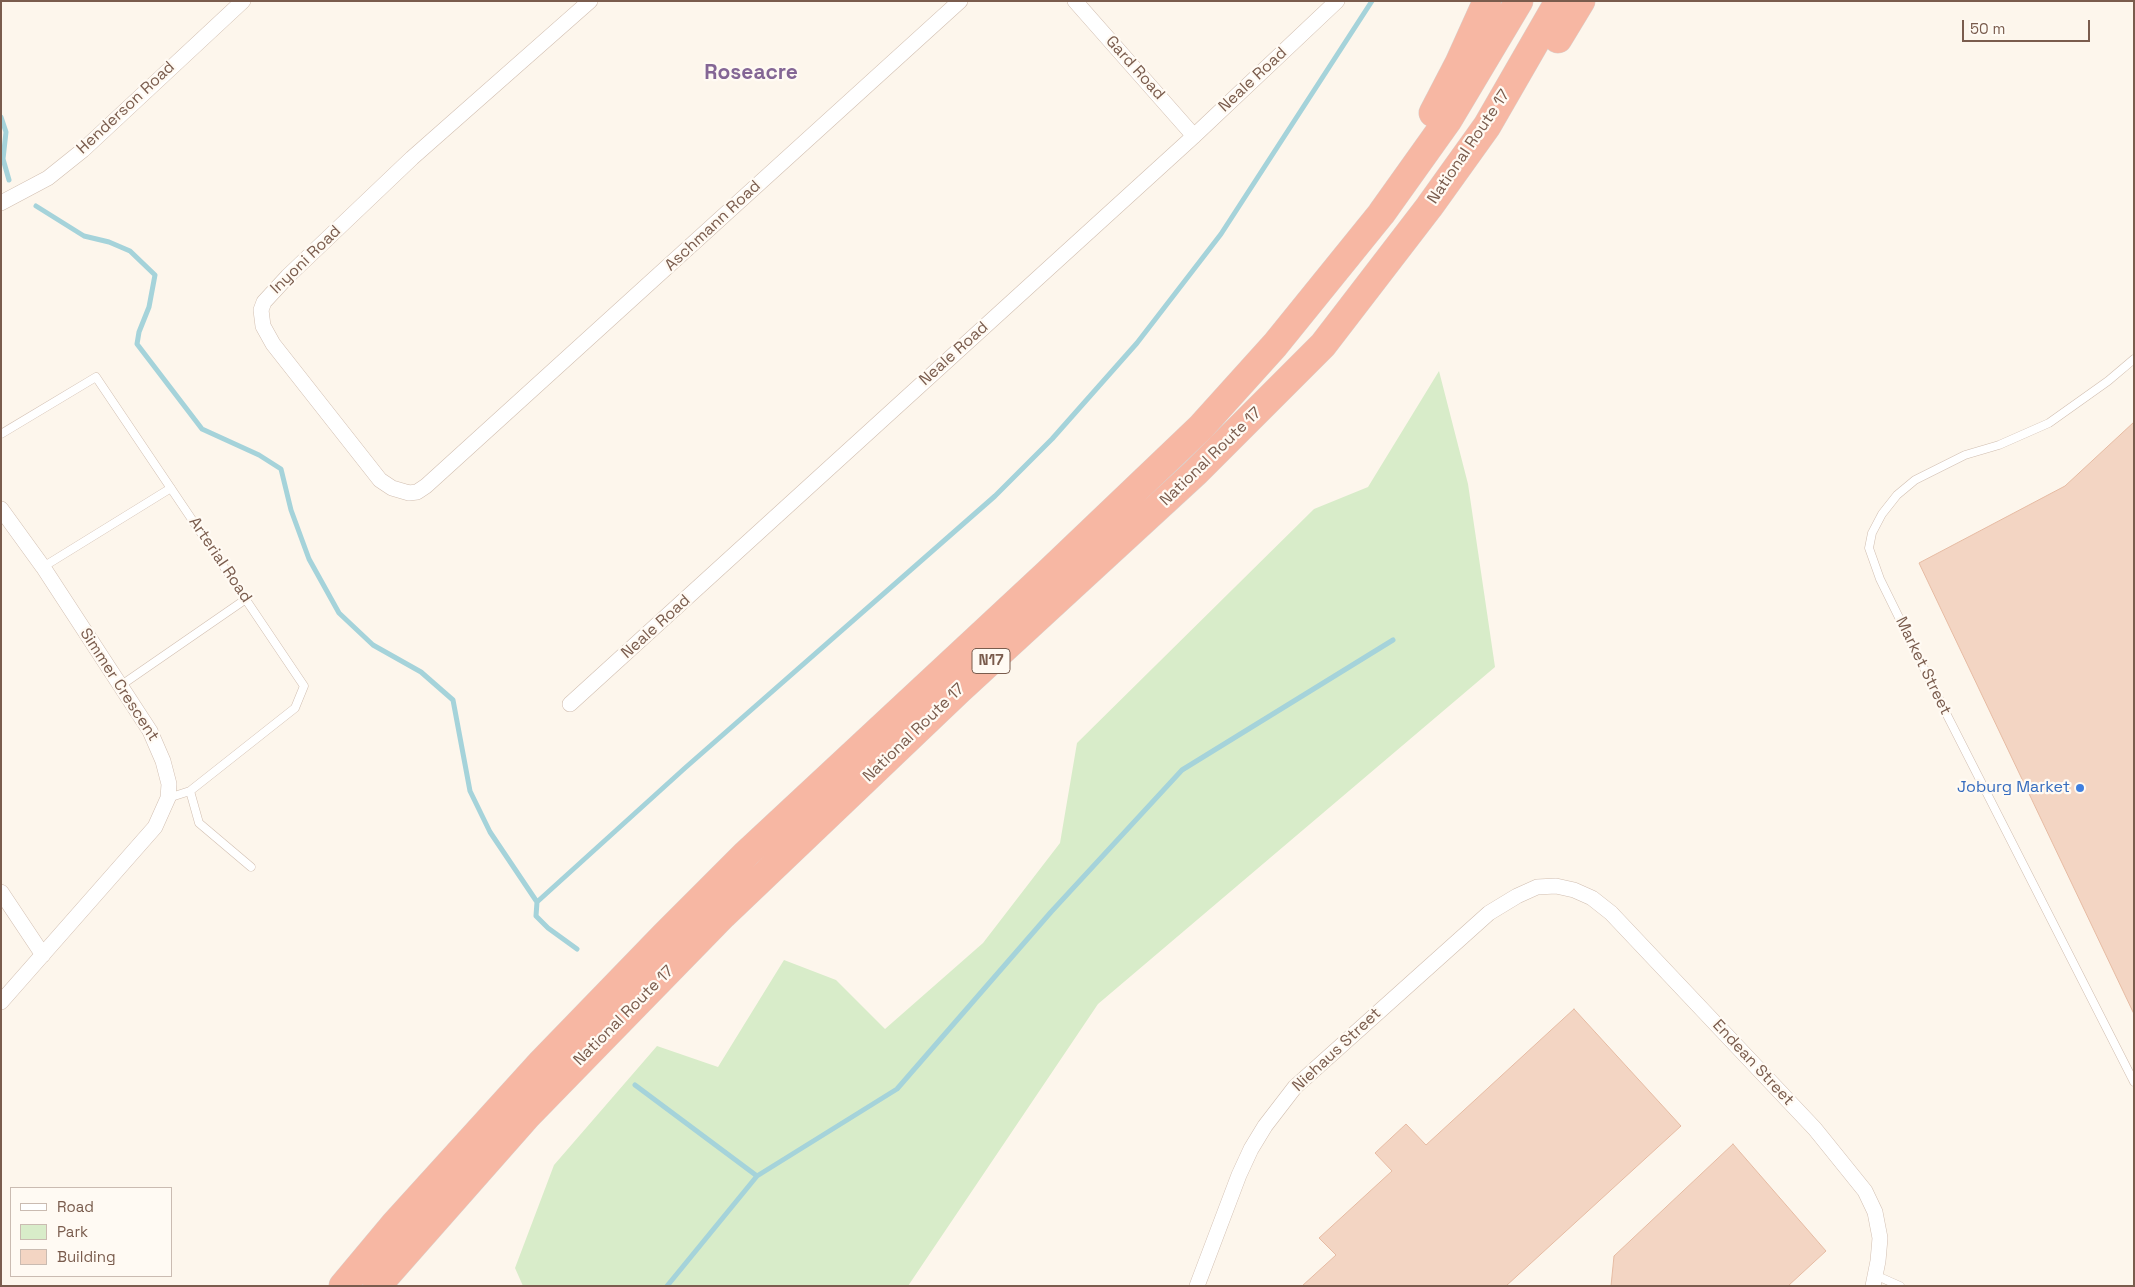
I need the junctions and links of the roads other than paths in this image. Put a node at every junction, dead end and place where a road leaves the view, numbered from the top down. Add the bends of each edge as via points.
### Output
1 (243, 1) edge
2 (590, 1) edge
3 (960, 1) edge
4 (1075, 1) edge
5 (1337, 1) edge
6 (1486, 1) edge
7 (1519, 1) edge
8 (1559, 1) edge
9 (1581, 1) edge
10 (1194, 136) junction
11 (1, 203) edge
12 (1381, 214) junction
13 (1323, 345) junction
14 (2134, 359) edge
15 (1, 434) edge
16 (468, 451) joint
17 (171, 488) junction
18 (1, 509) edge
19 (43, 567) junction
20 (246, 599) junction
21 (120, 686) junction
22 (570, 704) dead end
23 (190, 791) junction
24 (168, 798) junction
25 (251, 867) dead end
26 (1556, 886) joint
27 (1, 892) edge
28 (43, 955) junction
29 (1, 1002) edge
30 (2134, 1082) edge
31 (1874, 1280) edge
32 (343, 1286) edge
33 (377, 1286) edge
34 (1197, 1286) edge
35 (1900, 1286) edge

1 - 11 street, Henderson Road via 83,150 48,178
2 - 16 street, Inyoni Road via 412,158 269,295 261,310 263,326 273,344 380,480 402,492 417,492
3 - 16 street, Aschmann Road
4 - 10 street, Gard Road
5 - 10 street, Neale Road
6 - 12 highway via 1459,63
7 - 12 highway, N17 via 1448,120
8 - 13 highway, National Route 17 / N17 via 1487,126 1430,207
9 - 13 highway via 1487,154 1425,238 1372,300
10 - 22 street, Neale Road
12 - 32 highway, N17 via 1275,345 1201,427 1063,560 753,847 665,935 542,1062
13 - 33 highway, National Route 17 / N17 via 1196,472 959,690 723,916 527,1116
14 - 30 lane, Market Street via 2049,423 1999,445 1965,455 1915,480 1882,514 1872,533 1869,548 1880,578 1948,717
15 - 17 lane, Arterial Road via 96,376
17 - 19 lane
17 - 20 lane, Arterial Road
18 - 19 street, Simmer Crescent
19 - 21 street, Simmer Crescent
20 - 21 lane
20 - 23 lane, Arterial Road via 304,686 295,708
21 - 24 street, Simmer Crescent via 159,748 169,784
23 - 24 lane, Arterial Road
23 - 25 lane via 199,823
24 - 28 street, Simmer Crescent via 155,827 142,844
26 - 31 street, Endean Street via 1592,898 1611,913 1744,1053 1865,1191 1875,1212 1880,1238
26 - 34 street, Niehaus Street via 1537,887 1489,913 1295,1087 1264,1126 1251,1149
27 - 28 street
28 - 29 street, Simmer Crescent
31 - 35 lane

